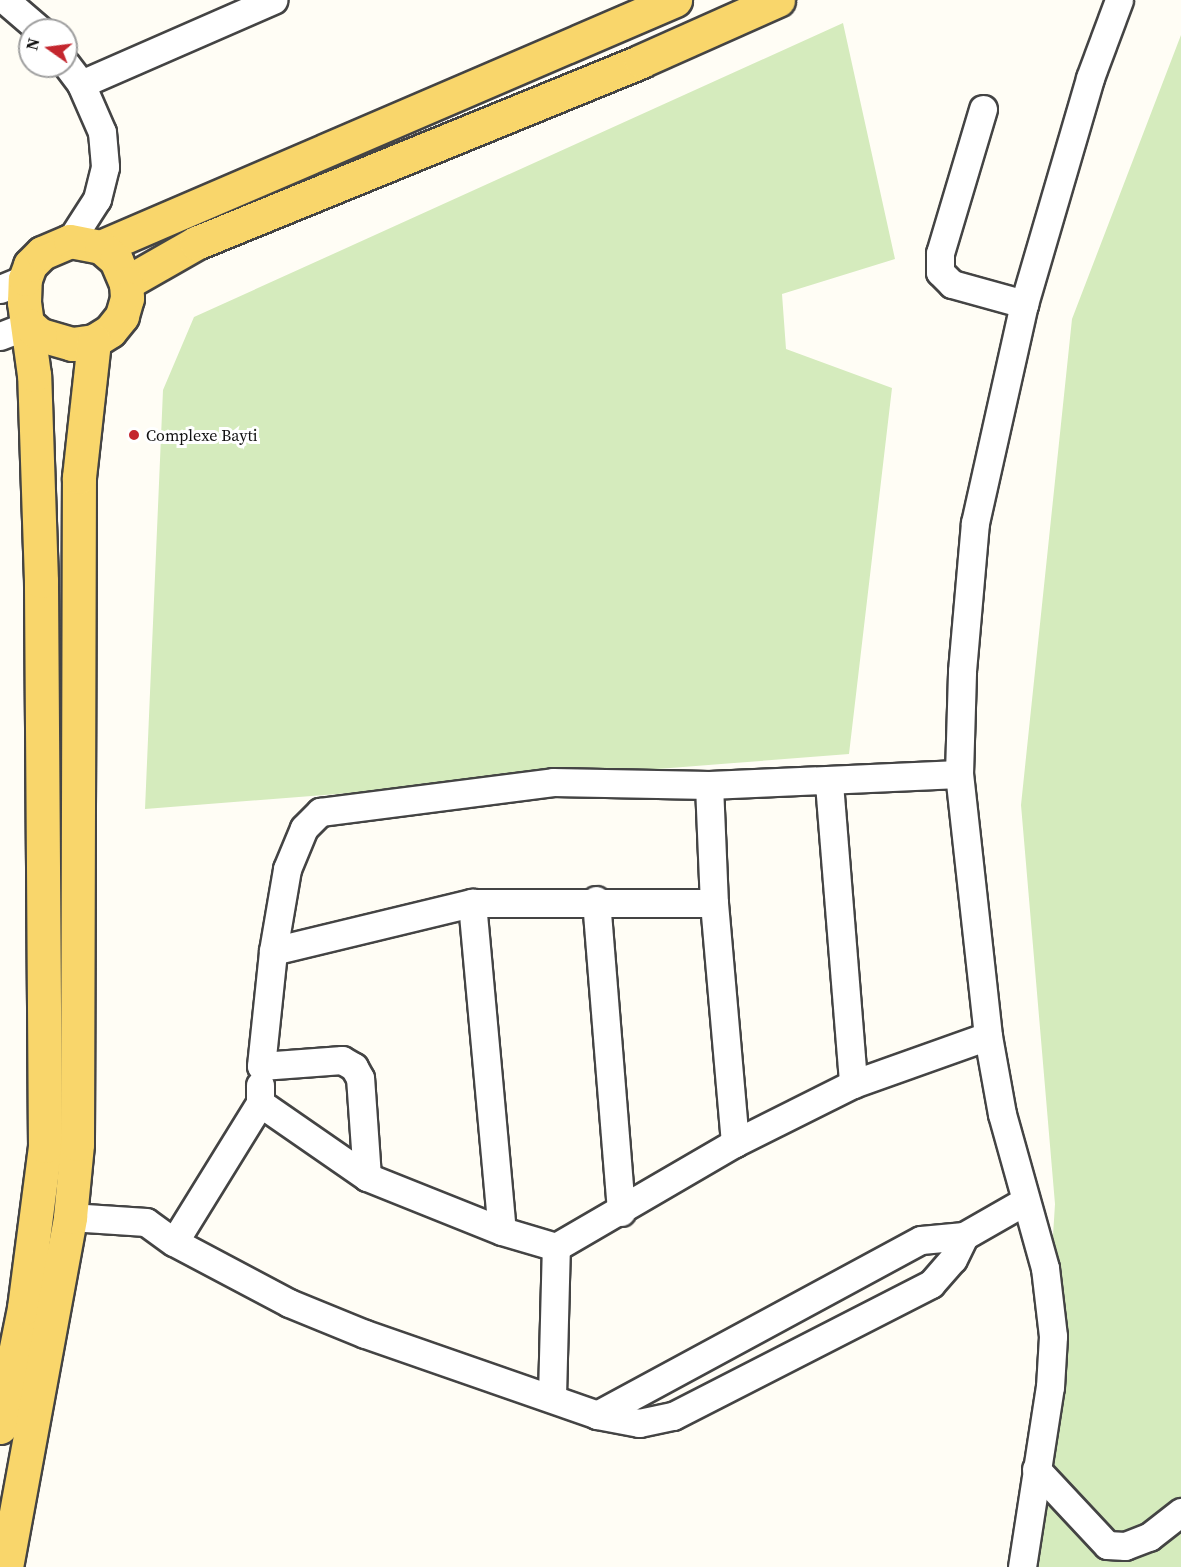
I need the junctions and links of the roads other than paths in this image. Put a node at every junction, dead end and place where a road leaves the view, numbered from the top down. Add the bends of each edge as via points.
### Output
1 (5, 0) edge
2 (273, 0) edge
3 (675, 0) edge
4 (778, 0) edge
5 (1119, 0) edge
6 (26, 18) edge
7 (78, 72) edge
8 (75, 78) edge
9 (983, 109) dead end
10 (86, 244) junction
11 (13, 284) edge
12 (126, 284) junction
13 (1024, 304) junction
14 (14, 331) edge
15 (94, 341) junction
16 (959, 774) junction
17 (829, 783) junction
18 (709, 785) junction
19 (596, 900) junction
20 (472, 903) junction
21 (714, 903) junction
22 (273, 951) junction
23 (988, 1036) junction
24 (261, 1066) junction
25 (854, 1084) junction
26 (260, 1103) junction
27 (735, 1143) junction
28 (367, 1177) junction
29 (1025, 1201) junction
30 (621, 1212) junction
31 (70, 1217) junction
32 (502, 1232) junction
33 (964, 1236) junction
34 (174, 1242) junction
35 (555, 1247) junction
36 (552, 1396) junction
37 (597, 1415) junction
38 (0, 1427) edge
39 (1036, 1469) junction
40 (1181, 1512) edge
41 (6, 1567) edge
42 (1022, 1567) edge

1 - 6 street
2 - 7 street
3 - 10 main road
4 - 12 main road via 640,61 196,243
5 - 13 street via 1090,78
8 - 10 street via 102,132 105,167
9 - 13 street via 940,253 940,272 952,284
10 - 11 main road via 42,253
10 - 12 main road via 116,260
11 - 14 main road
12 - 15 main road via 122,316 110,331
13 - 16 street via 975,523 962,671
14 - 15 main road via 72,344
14 - 38 main road via 41,581 45,1146 26,1296
15 - 31 main road via 79,477 78,1088
16 - 17 street
16 - 23 street
17 - 18 street
17 - 25 street
18 - 21 street
18 - 22 street via 553,782 320,812 303,828 287,869
19 - 20 street
19 - 21 street
19 - 30 street
20 - 22 street
20 - 32 street
21 - 27 street
22 - 24 street
23 - 25 street
23 - 29 street via 1002,1114
24 - 26 street
24 - 28 street via 336,1060 354,1067 360,1078
25 - 27 street
26 - 28 street
26 - 34 street
27 - 30 street
28 - 32 street
29 - 33 street
29 - 39 street via 1044,1268 1053,1336 1050,1387
30 - 35 street
31 - 34 street via 146,1222
31 - 41 main road
32 - 35 street
33 - 37 street via 921,1240
33 - 37 street via 953,1259 931,1284 673,1416 639,1423
34 - 36 street via 289,1303 365,1334
35 - 36 street
36 - 37 street
39 - 40 street via 1107,1545 1125,1546 1149,1537
39 - 42 street

